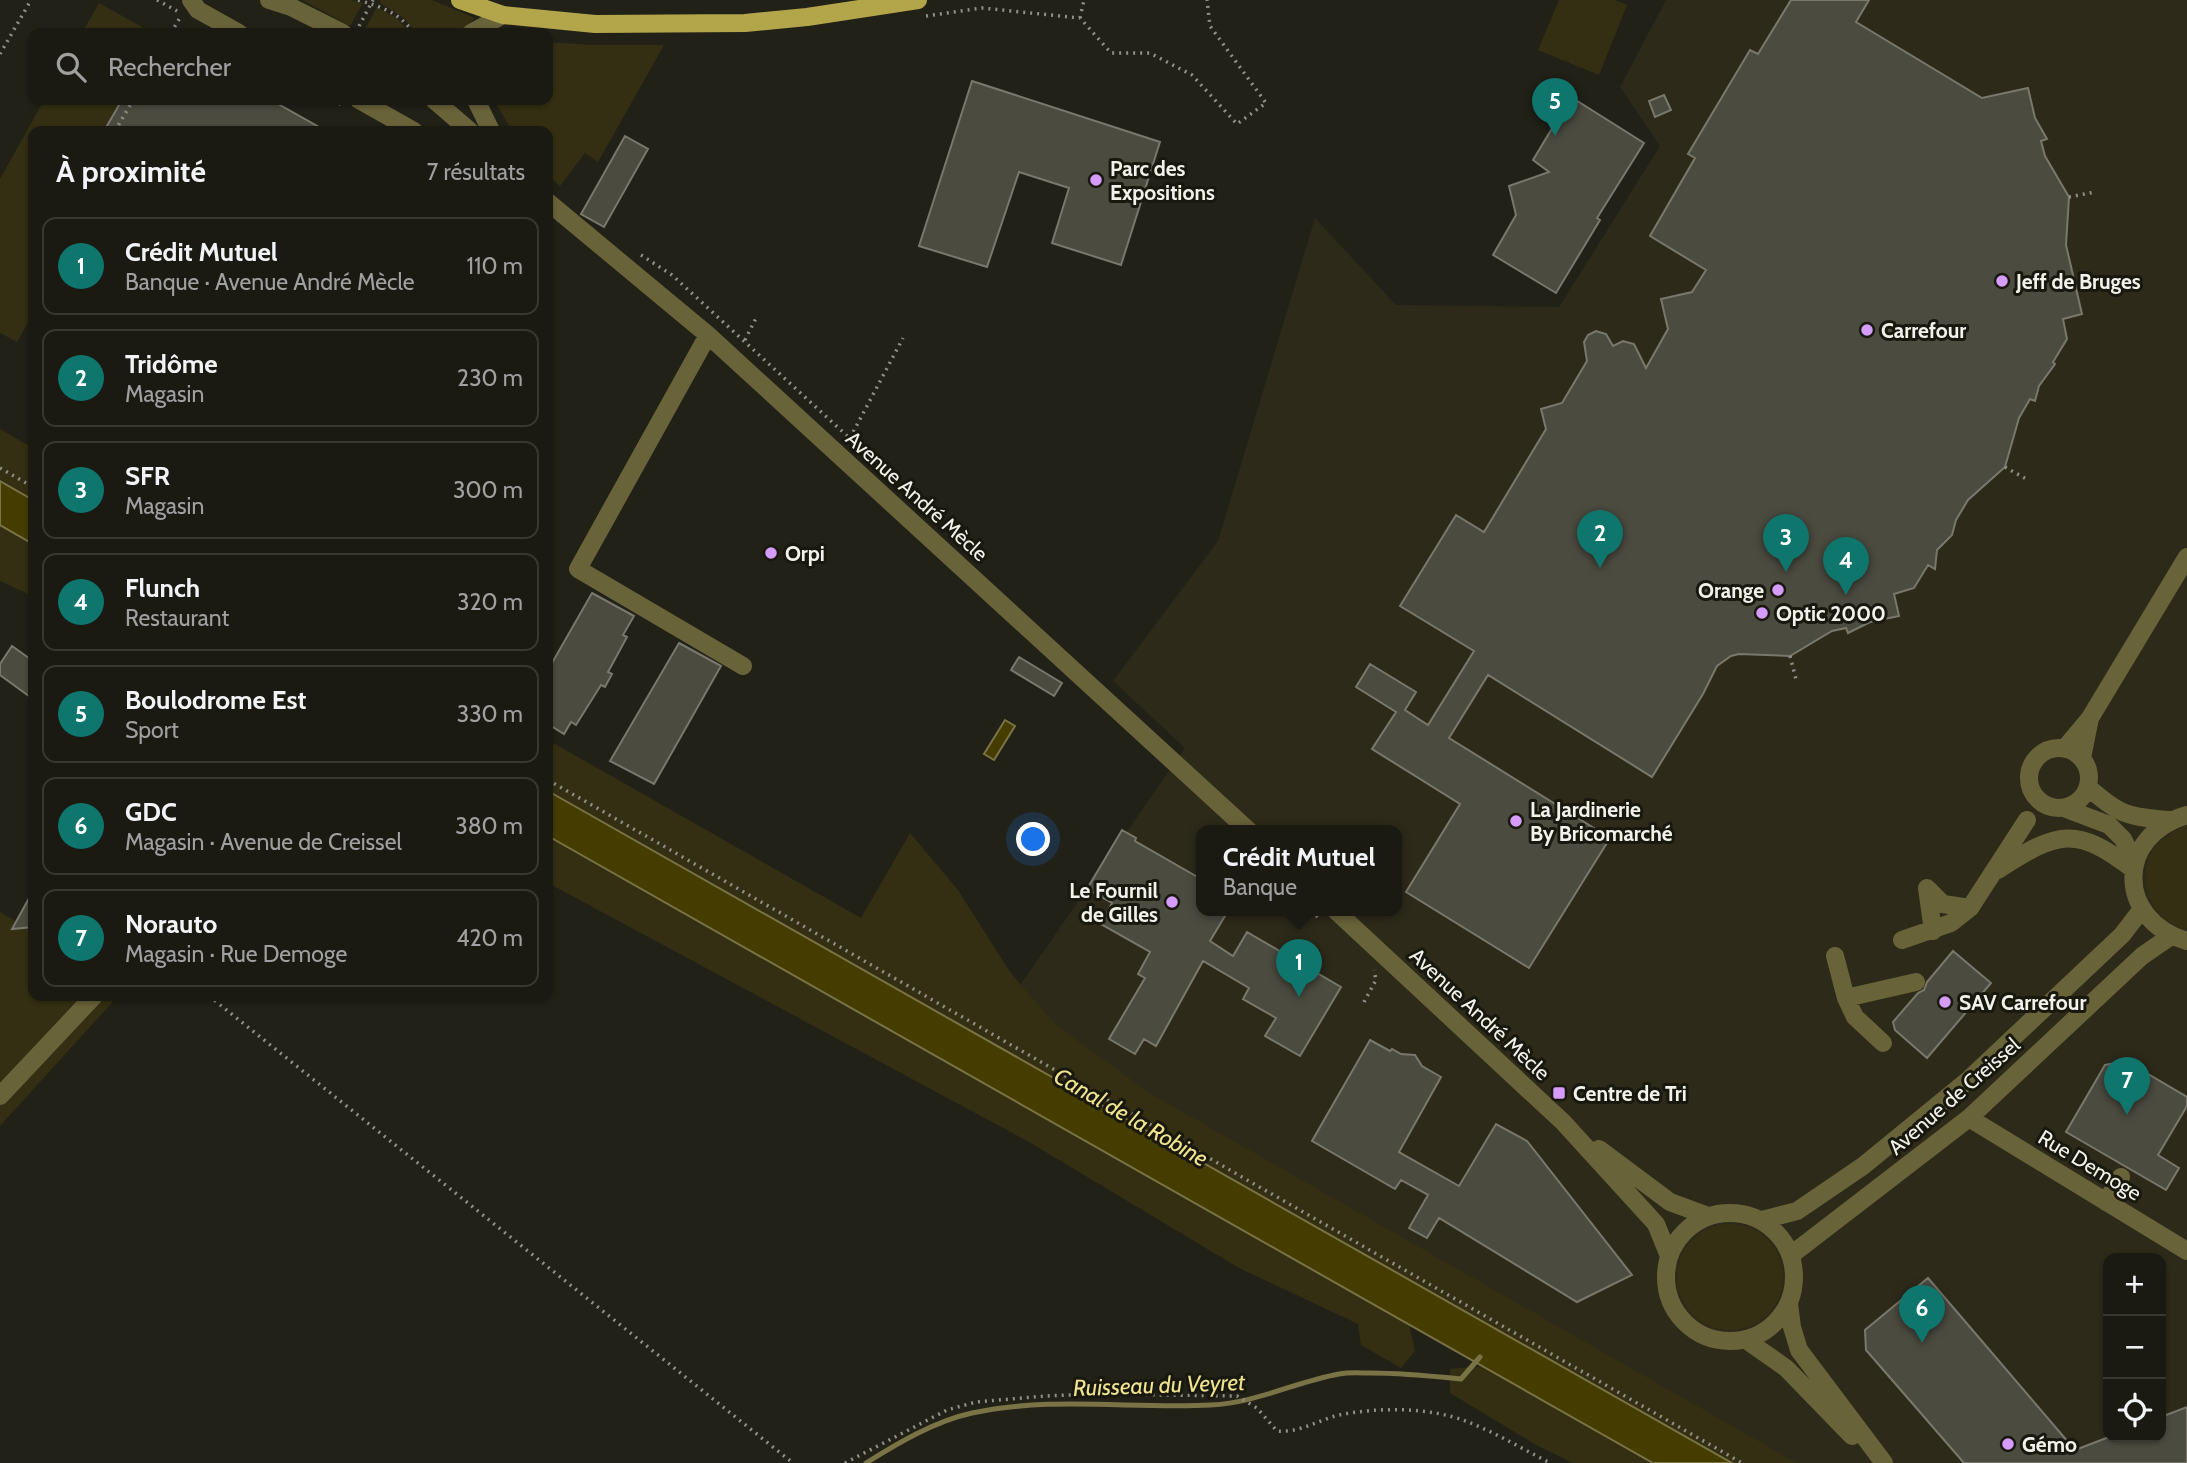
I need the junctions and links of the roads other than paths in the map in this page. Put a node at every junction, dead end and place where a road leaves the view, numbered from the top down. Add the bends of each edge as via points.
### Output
1 (269, 0) edge
2 (460, 0) edge
3 (289, 4) edge
4 (187, 7) edge
5 (917, 9) edge
6 (503, 15) junction
7 (230, 28) edge
8 (334, 28) edge
9 (480, 28) edge
10 (368, 105) edge
11 (440, 105) edge
12 (478, 105) edge
13 (405, 126) edge
14 (464, 126) edge
15 (489, 126) edge
16 (553, 206) edge
17 (708, 335) junction
18 (2187, 557) edge
19 (743, 666) dead end
20 (2090, 718) junction
21 (2065, 748) junction
22 (2082, 758) junction
23 (2088, 787) junction
24 (2039, 799) junction
25 (2064, 808) junction
26 (2187, 815) edge
27 (2169, 820) junction
28 (1242, 825) edge
29 (2134, 867) junction
30 (1992, 874) junction
31 (1970, 908) junction
32 (2142, 909) junction
33 (1328, 916) edge
34 (1933, 931) junction
35 (2179, 939) edge
36 (1902, 940) dead end
37 (1835, 956) dead end
38 (1916, 982) dead end
39 (1846, 998) junction
40 (89, 1001) edge
41 (1882, 1043) dead end
42 (0, 1096) edge
43 (1969, 1118) junction
44 (1563, 1122) junction
45 (2121, 1177) dead end
46 (2106, 1202) junction
47 (1708, 1216) junction
48 (1762, 1220) junction
49 (2187, 1251) edge
50 (1791, 1255) junction
51 (1669, 1256) junction
52 (1789, 1304) junction
53 (1746, 1340) junction
54 (1881, 1463) edge

1 - 3 street
2 - 6 main road
3 - 8 street
4 - 7 street
5 - 6 main road via 745,23 595,24
6 - 9 street
10 - 13 street
11 - 14 street
12 - 15 street
16 - 17 street, Avenue André Mècle
17 - 19 street via 578,569
17 - 28 street, Avenue André Mècle
18 - 20 street
20 - 21 street
20 - 22 street
21 - 22 street
21 - 24 street via 2040,755 2031,769 2029,782
22 - 23 street via 2090,777
23 - 25 street via 2076,803
23 - 27 street via 2110,807 2131,817
24 - 25 street
24 - 30 street
25 - 29 street via 2109,825 2123,838
26 - 27 street
27 - 29 street via 2142,846
29 - 30 street via 2090,841 2073,837 2049,841
29 - 32 street
30 - 31 street
31 - 34 street
31 - 34 street via 1943,904 1927,888
32 - 35 street via 2154,925
32 - 48 street, Avenue de Creissel via 2122,935 1967,1081 1863,1166 1797,1211
33 - 44 street, Avenue André Mècle
34 - 36 street
35 - 43 street, Avenue de Creissel via 2141,956
37 - 39 street
38 - 39 street
39 - 41 street via 1856,1017
40 - 42 street
43 - 46 street, Rue Demoge
43 - 50 street, Avenue de Creissel
44 - 47 street, Avenue André Mècle via 1670,1202
44 - 51 street, Avenue André Mècle via 1656,1224
45 - 46 street
46 - 49 street, Rue Demoge
47 - 48 street via 1744,1214
47 - 51 street via 1691,1225
48 - 50 street via 1784,1241
50 - 52 street via 1795,1271
51 - 53 street via 1665,1275 1668,1295 1689,1328 1707,1338
52 - 53 street via 1764,1333
52 - 54 street via 1799,1350
53 - 54 street via 1786,1368

